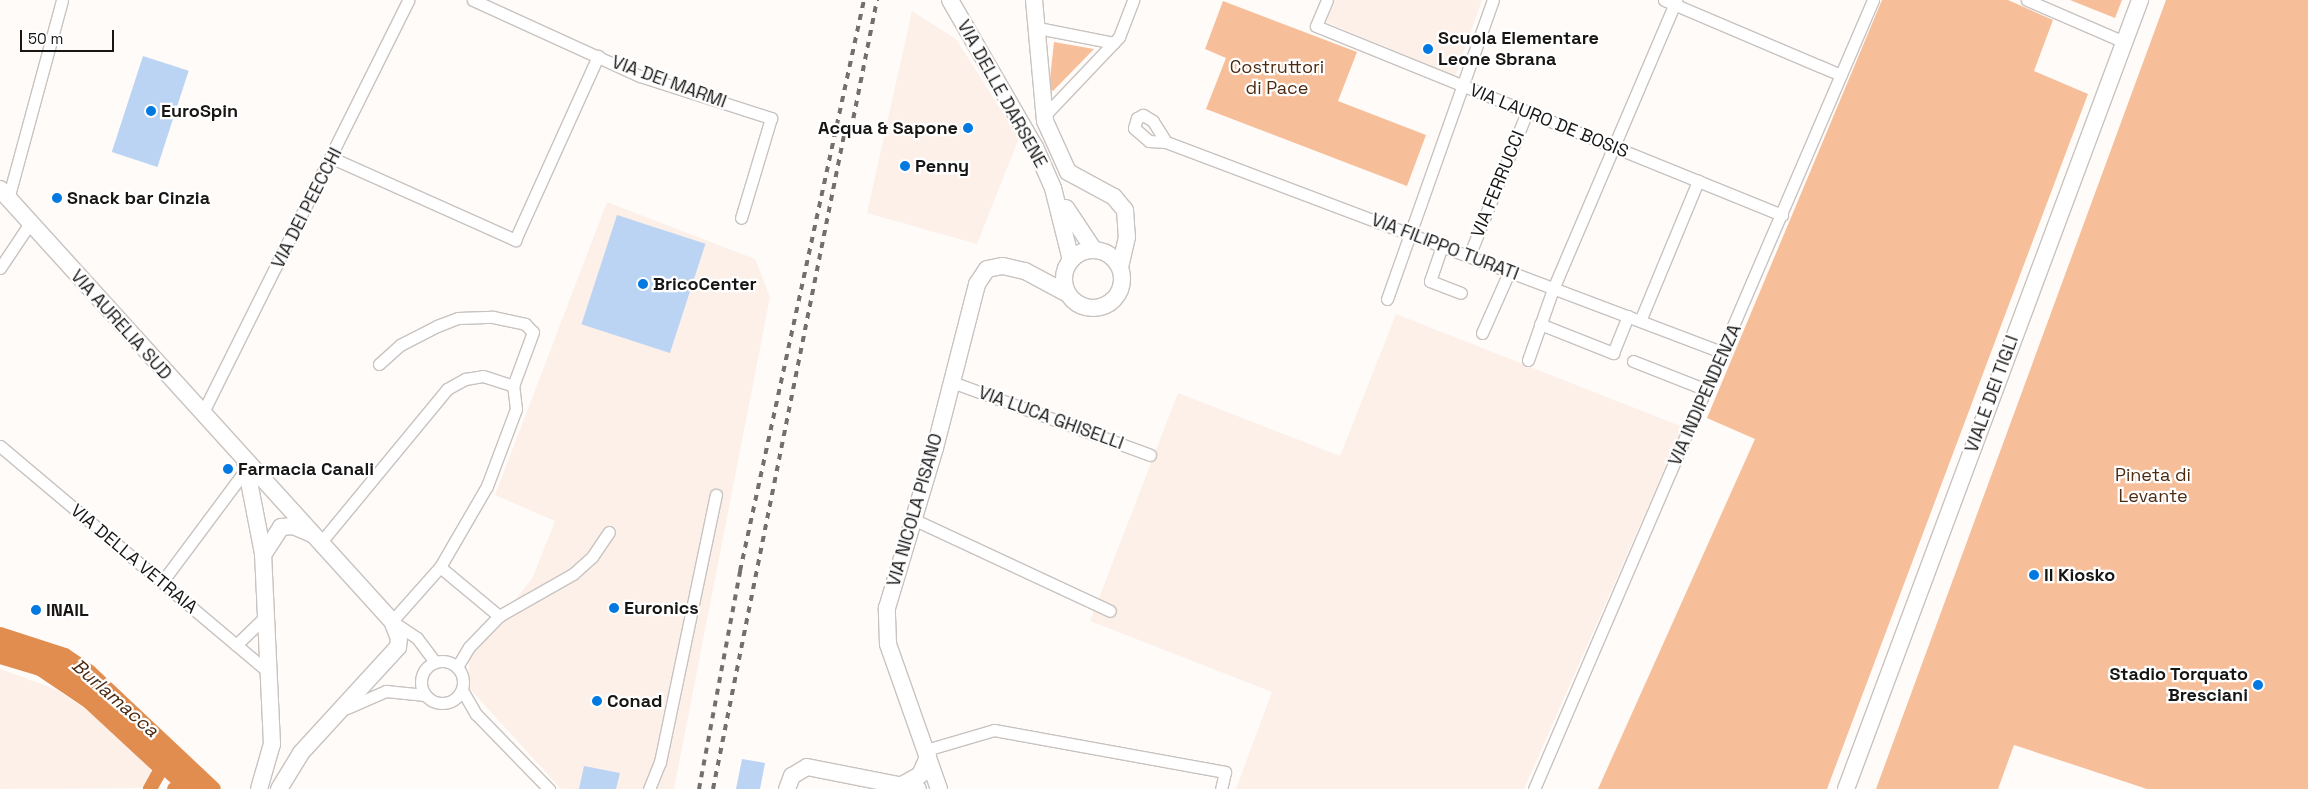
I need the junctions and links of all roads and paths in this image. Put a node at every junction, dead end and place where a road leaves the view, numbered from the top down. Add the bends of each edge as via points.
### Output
1 (62, 0) edge
2 (408, 0) edge
3 (473, 0) edge
4 (950, 0) edge
5 (1034, 0) edge
6 (1132, 0) edge
7 (1327, 0) edge
8 (1493, 0) edge
9 (1873, 0) edge
10 (2026, 0) edge
11 (2140, 0) edge
12 (1672, 2) edge
13 (1038, 28) junction
14 (2124, 42) junction
15 (1114, 43) junction
16 (598, 56) junction
17 (1840, 75) junction
18 (1464, 86) junction
19 (1527, 112) junction
20 (1044, 116) junction
21 (1166, 142) dead end
22 (1612, 147) junction
23 (332, 158) junction
24 (1050, 181) junction
25 (1698, 181) junction
26 (4, 194) edge
27 (1782, 215) junction
28 (741, 218) dead end
29 (1127, 221) junction
30 (30, 223) junction
31 (1411, 234) junction
32 (1442, 246) junction
33 (1097, 250) junction
34 (1469, 256) junction
35 (1069, 263) junction
36 (1120, 267) junction
37 (0, 268) edge
38 (1025, 271) junction
39 (1510, 272) junction
40 (1553, 289) junction
41 (1461, 293) dead end
42 (1068, 294) junction
43 (1387, 299) dead end
44 (1628, 316) junction
45 (1640, 321) junction
46 (1540, 324) junction
47 (1482, 333) dead end
48 (1724, 353) junction
49 (1528, 360) dead end
50 (1633, 361) dead end
51 (379, 364) dead end
52 (952, 382) junction
53 (513, 386) junction
54 (1707, 390) junction
55 (202, 414) junction
56 (0, 446) edge
57 (1150, 455) dead end
58 (246, 463) junction
59 (716, 495) dead end
60 (913, 519) junction
61 (609, 532) dead end
62 (318, 539) junction
63 (263, 555) junction
64 (440, 567) junction
65 (162, 582) junction
66 (1110, 611) dead end
67 (266, 616) junction
68 (499, 616) junction
69 (392, 621) junction
70 (236, 645) junction
71 (435, 662) junction
72 (457, 667) junction
73 (268, 672) junction
74 (462, 690) junction
75 (425, 695) junction
76 (449, 703) junction
77 (342, 712) junction
78 (476, 714) junction
79 (927, 753) junction
80 (902, 785) junction
81 (259, 789) edge
82 (278, 789) edge
83 (549, 789) edge
84 (649, 789) edge
85 (787, 789) edge
86 (918, 789) edge
87 (939, 789) edge
88 (1221, 789) edge
89 (1534, 789) edge
90 (1846, 789) edge

1 - 26 street
2 - 23 street, VIA DEI PEECCHI
3 - 16 street, VIA DEI MARMI
4 - 24 street, VIA DELLE DARSENE via 1023,124
5 - 13 street
6 - 15 street via 1123,29
7 - 18 street, VIA LAURO DE BOSIS via 1316,26
8 - 18 street
9 - 17 street, VIA INDIPENDENZA
10 - 14 street
11 - 14 street, VIALE DEI TIGLI
12 - 17 street
12 - 22 street
13 - 15 street
13 - 20 street
14 - 90 street, VIALE DEI TIGLI
15 - 20 street
16 - 23 street via 515,240
16 - 28 street, VIA DEI MARMI via 640,76 771,118
17 - 27 street, VIA INDIPENDENZA
18 - 19 street, VIA LAURO DE BOSIS
18 - 31 street
19 - 22 street, VIA LAURO DE BOSIS
19 - 34 street, VIA FERRUCCI
20 - 29 street via 1068,172 1114,197 1123,207
21 - 31 street, VIA FILIPPO TURATI
22 - 25 street, VIA LAURO DE BOSIS
22 - 40 street
23 - 55 street, VIA DEI PEECCHI
24 - 33 street, VIA DELLE DARSENE
24 - 35 street, VIA DELLE DARSENE
25 - 27 street, VIA LAURO DE BOSIS
25 - 45 street
26 - 30 street, VIA AURELIA SUD
27 - 48 street, VIA INDIPENDENZA
29 - 33 street, VIA NICOLA PISANO via 1113,241
29 - 36 street, VIA NICOLA PISANO
30 - 37 street
30 - 55 street, VIA AURELIA SUD
31 - 32 street, VIA FILIPPO TURATI
31 - 43 street
32 - 34 street, VIA FILIPPO TURATI
32 - 41 street via 1430,281
33 - 35 street, VIA NICOLA PISANO
33 - 36 street via 1112,256
34 - 39 street, VIA FILIPPO TURATI
35 - 38 street, VIA NICOLA PISANO
35 - 42 street via 1064,280
36 - 42 street, VIA NICOLA PISANO via 1122,288 1109,304 1086,308
38 - 42 street, VIA NICOLA PISANO
38 - 52 street, VIA NICOLA PISANO via 998,266 984,273 974,291
39 - 40 street, VIA FILIPPO TURATI
39 - 47 street
40 - 44 street, VIA FILIPPO TURATI
40 - 46 street
44 - 45 street, VIA FILIPPO TURATI
44 - 46 street via 1612,353
45 - 48 street, VIA FILIPPO TURATI
46 - 49 street
48 - 54 street, VIA INDIPENDENZA
50 - 54 street, VIA INDIPENDENZA
51 - 53 street via 400,345 437,326 458,318 493,318 525,324 533,332
52 - 57 street, VIA LUCA GHISELLI
52 - 60 street, VIA NICOLA PISANO
53 - 62 street via 494,377 474,376 448,389
53 - 64 street via 516,409 503,448 487,486
54 - 89 street, VIA INDIPENDENZA
55 - 58 street, VIA AURELIA SUD
56 - 65 street, VIA DELLA VETRAIA
58 - 62 street, VIA AURELIA SUD
58 - 63 street
58 - 65 street
59 - 84 street via 660,762
60 - 66 street
60 - 79 street, VIA NICOLA PISANO via 887,608 885,628
61 - 68 street via 592,557 573,574
62 - 63 street via 293,526 281,527
62 - 69 street, VIA AURELIA SUD
63 - 67 street
64 - 68 street
64 - 69 street
65 - 70 street, VIA DELLA VETRAIA
67 - 70 street
67 - 73 street
68 - 72 street via 469,647
69 - 71 street, VIA AURELIA SUD via 418,638
69 - 77 street via 399,645
70 - 73 street, VIA DELLA VETRAIA
71 - 72 street via 446,661
71 - 75 street via 422,676
72 - 74 street via 463,678
73 - 81 street via 272,744
74 - 76 street
74 - 78 street
75 - 76 street via 434,702
75 - 77 street via 386,691
76 - 78 street
77 - 82 street via 301,753
78 - 83 street
79 - 80 street via 920,775
79 - 87 street, VIA NICOLA PISANO
79 - 88 street via 994,730 1224,772
80 - 85 street via 807,767 792,776
80 - 86 street

